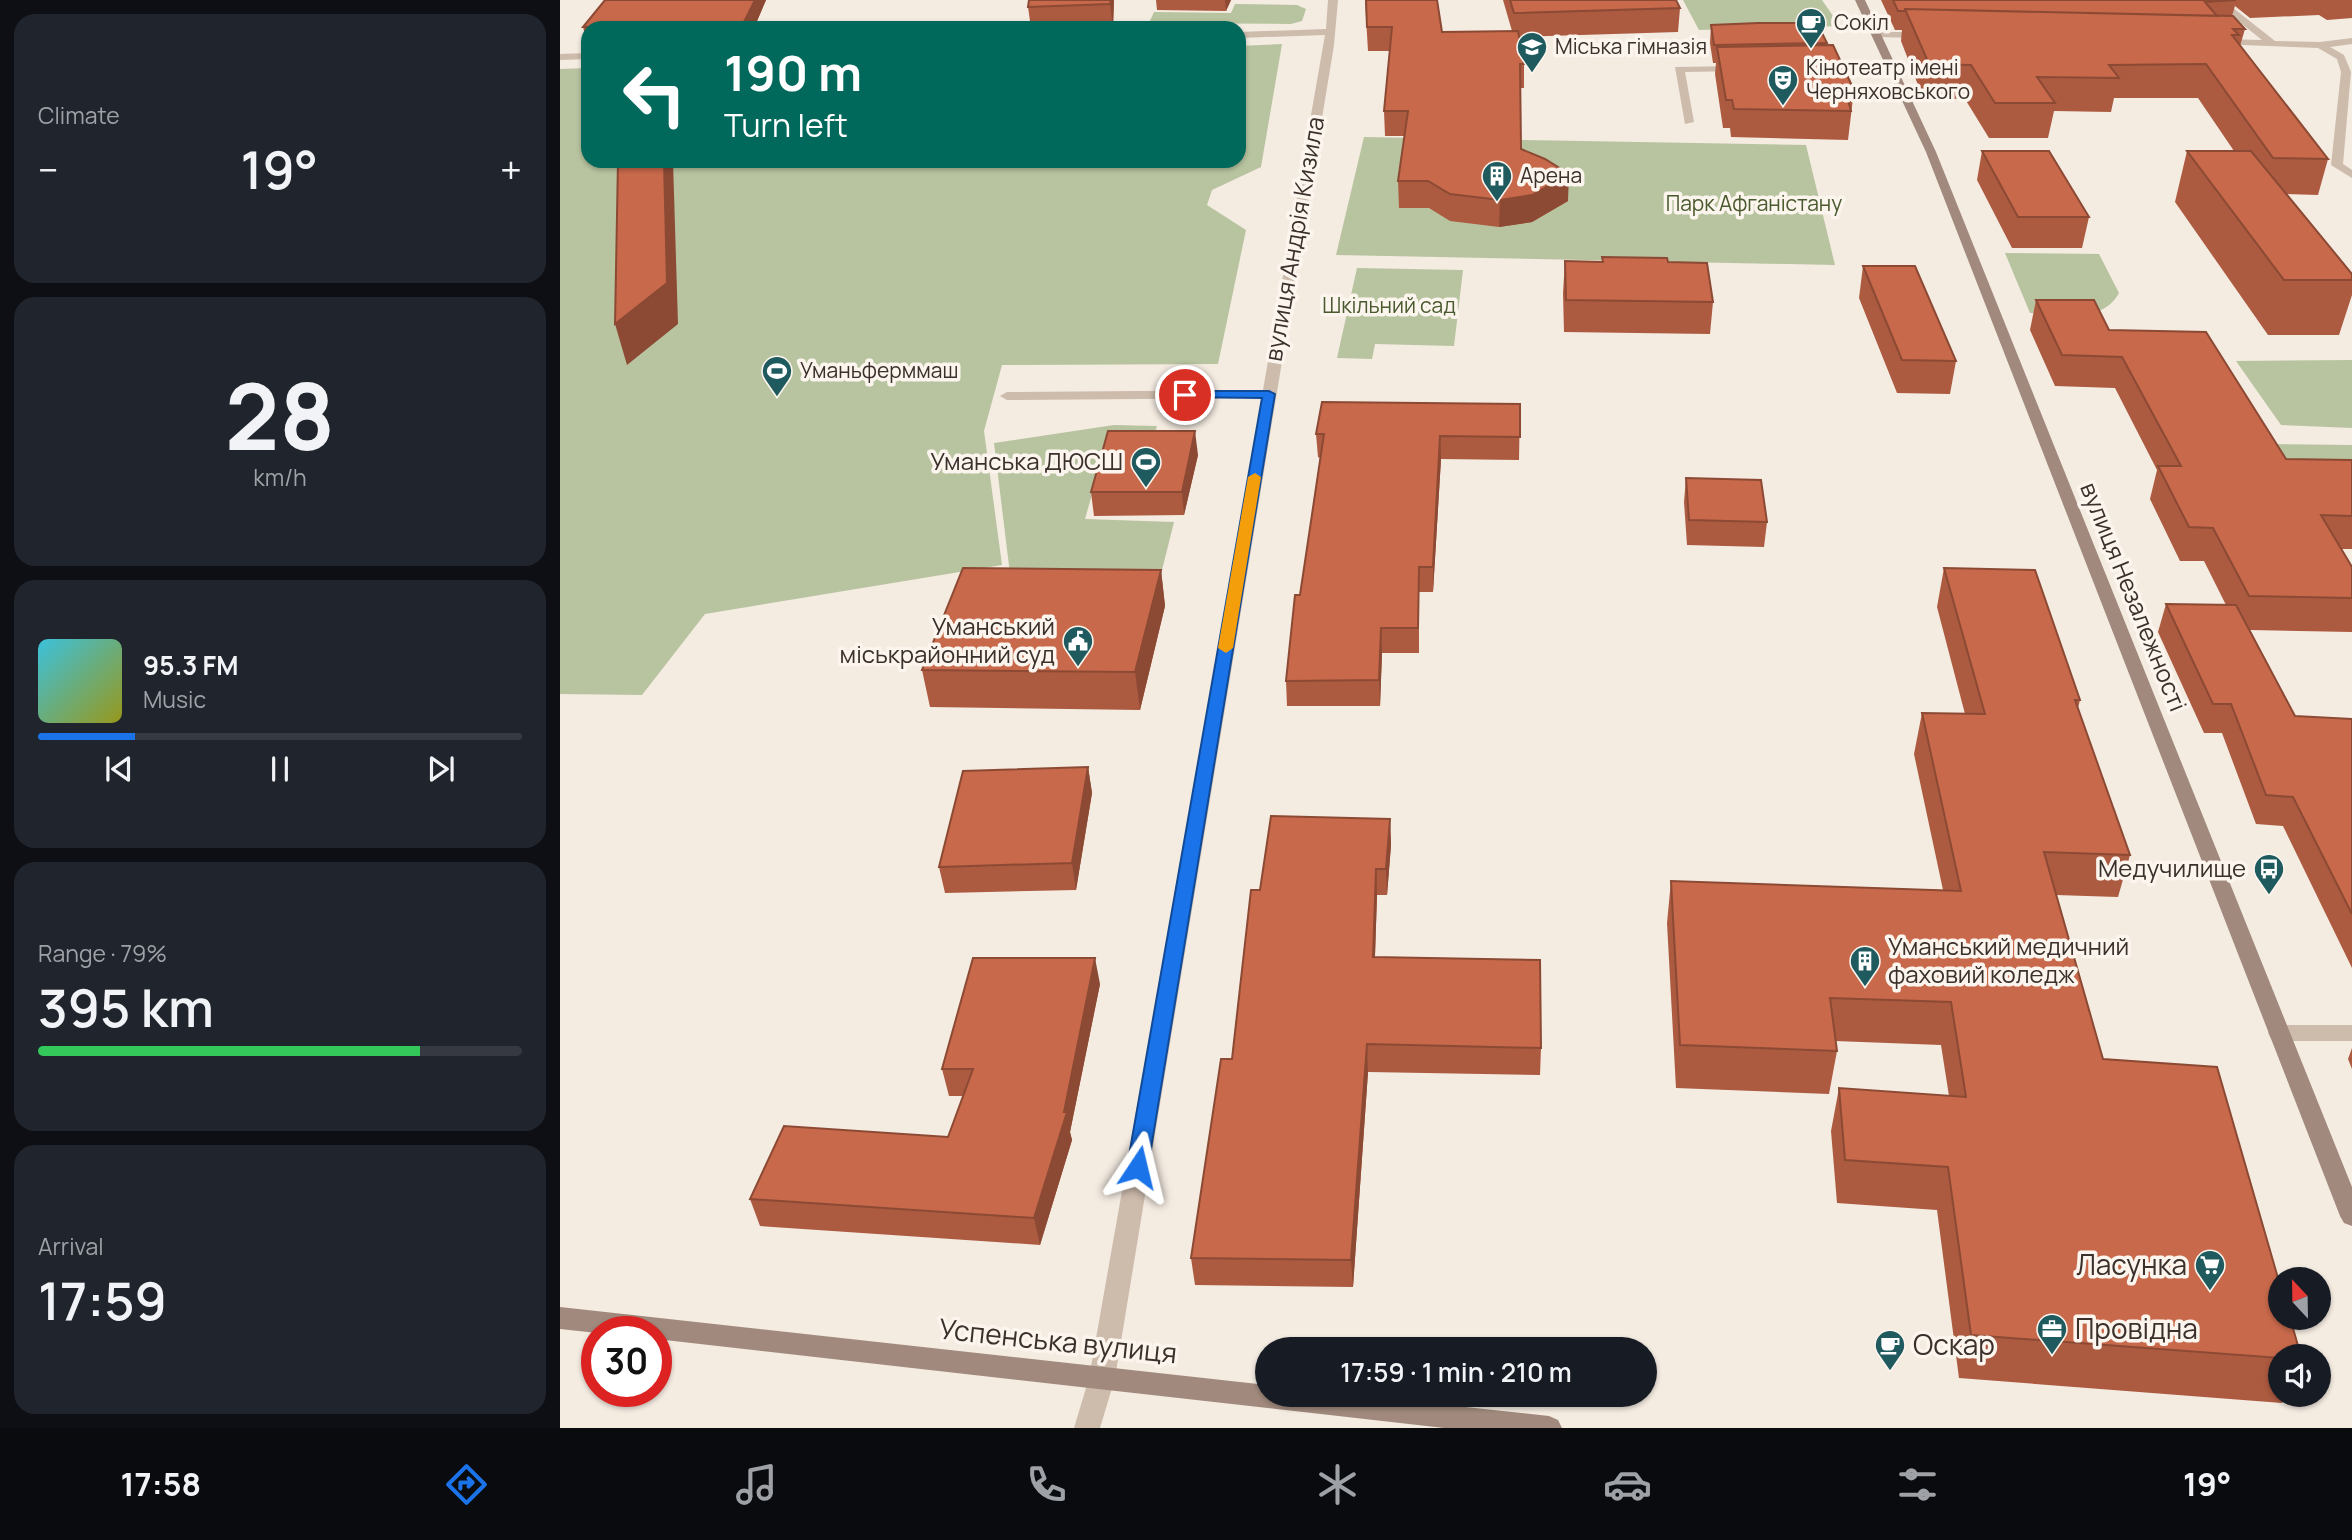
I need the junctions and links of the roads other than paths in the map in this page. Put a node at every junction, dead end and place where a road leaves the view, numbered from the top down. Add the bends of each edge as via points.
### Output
1 (1333, 0) edge
2 (1860, 0) edge
3 (2217, 0) edge
4 (1331, 32) junction
5 (1246, 35) edge
6 (1877, 35) junction
7 (1931, 36) edge
8 (2352, 40) edge
9 (2205, 42) edge
10 (2273, 44) junction
11 (2320, 45) junction
12 (581, 56) edge
13 (560, 57) edge
14 (1892, 66) junction
15 (1801, 67) edge
16 (1747, 68) edge
17 (2349, 72) edge
18 (1689, 122) dead end
19 (2352, 175) edge
20 (1269, 394) junction
21 (1007, 396) dead end
22 (2279, 1033) junction
23 (2352, 1033) edge
24 (2352, 1216) edge
25 (560, 1318) edge
26 (1102, 1378) junction
27 (1087, 1428) edge
28 (1549, 1428) edge

1 - 4 street, вулиця Андрія Кизила
2 - 6 main road, вулиця Незалежності
3 - 10 street
4 - 5 street
4 - 20 street, вулиця Андрія Кизила
6 - 7 street
6 - 14 main road, вулиця Незалежності
8 - 11 street
9 - 10 street
10 - 11 street
11 - 17 street via 2341,57
12 - 13 street
14 - 15 street
14 - 22 main road, вулиця Незалежності via 1936,165
16 - 18 street via 1679,69
17 - 19 street via 2337,164
20 - 21 street
20 - 26 street, вулиця Андрія Кизила
22 - 23 street
22 - 24 main road, вулиця Незалежності
25 - 26 main road, Успенська вулиця
26 - 27 street, вулиця Андрія Кизила
26 - 28 main road, Успенська вулиця

